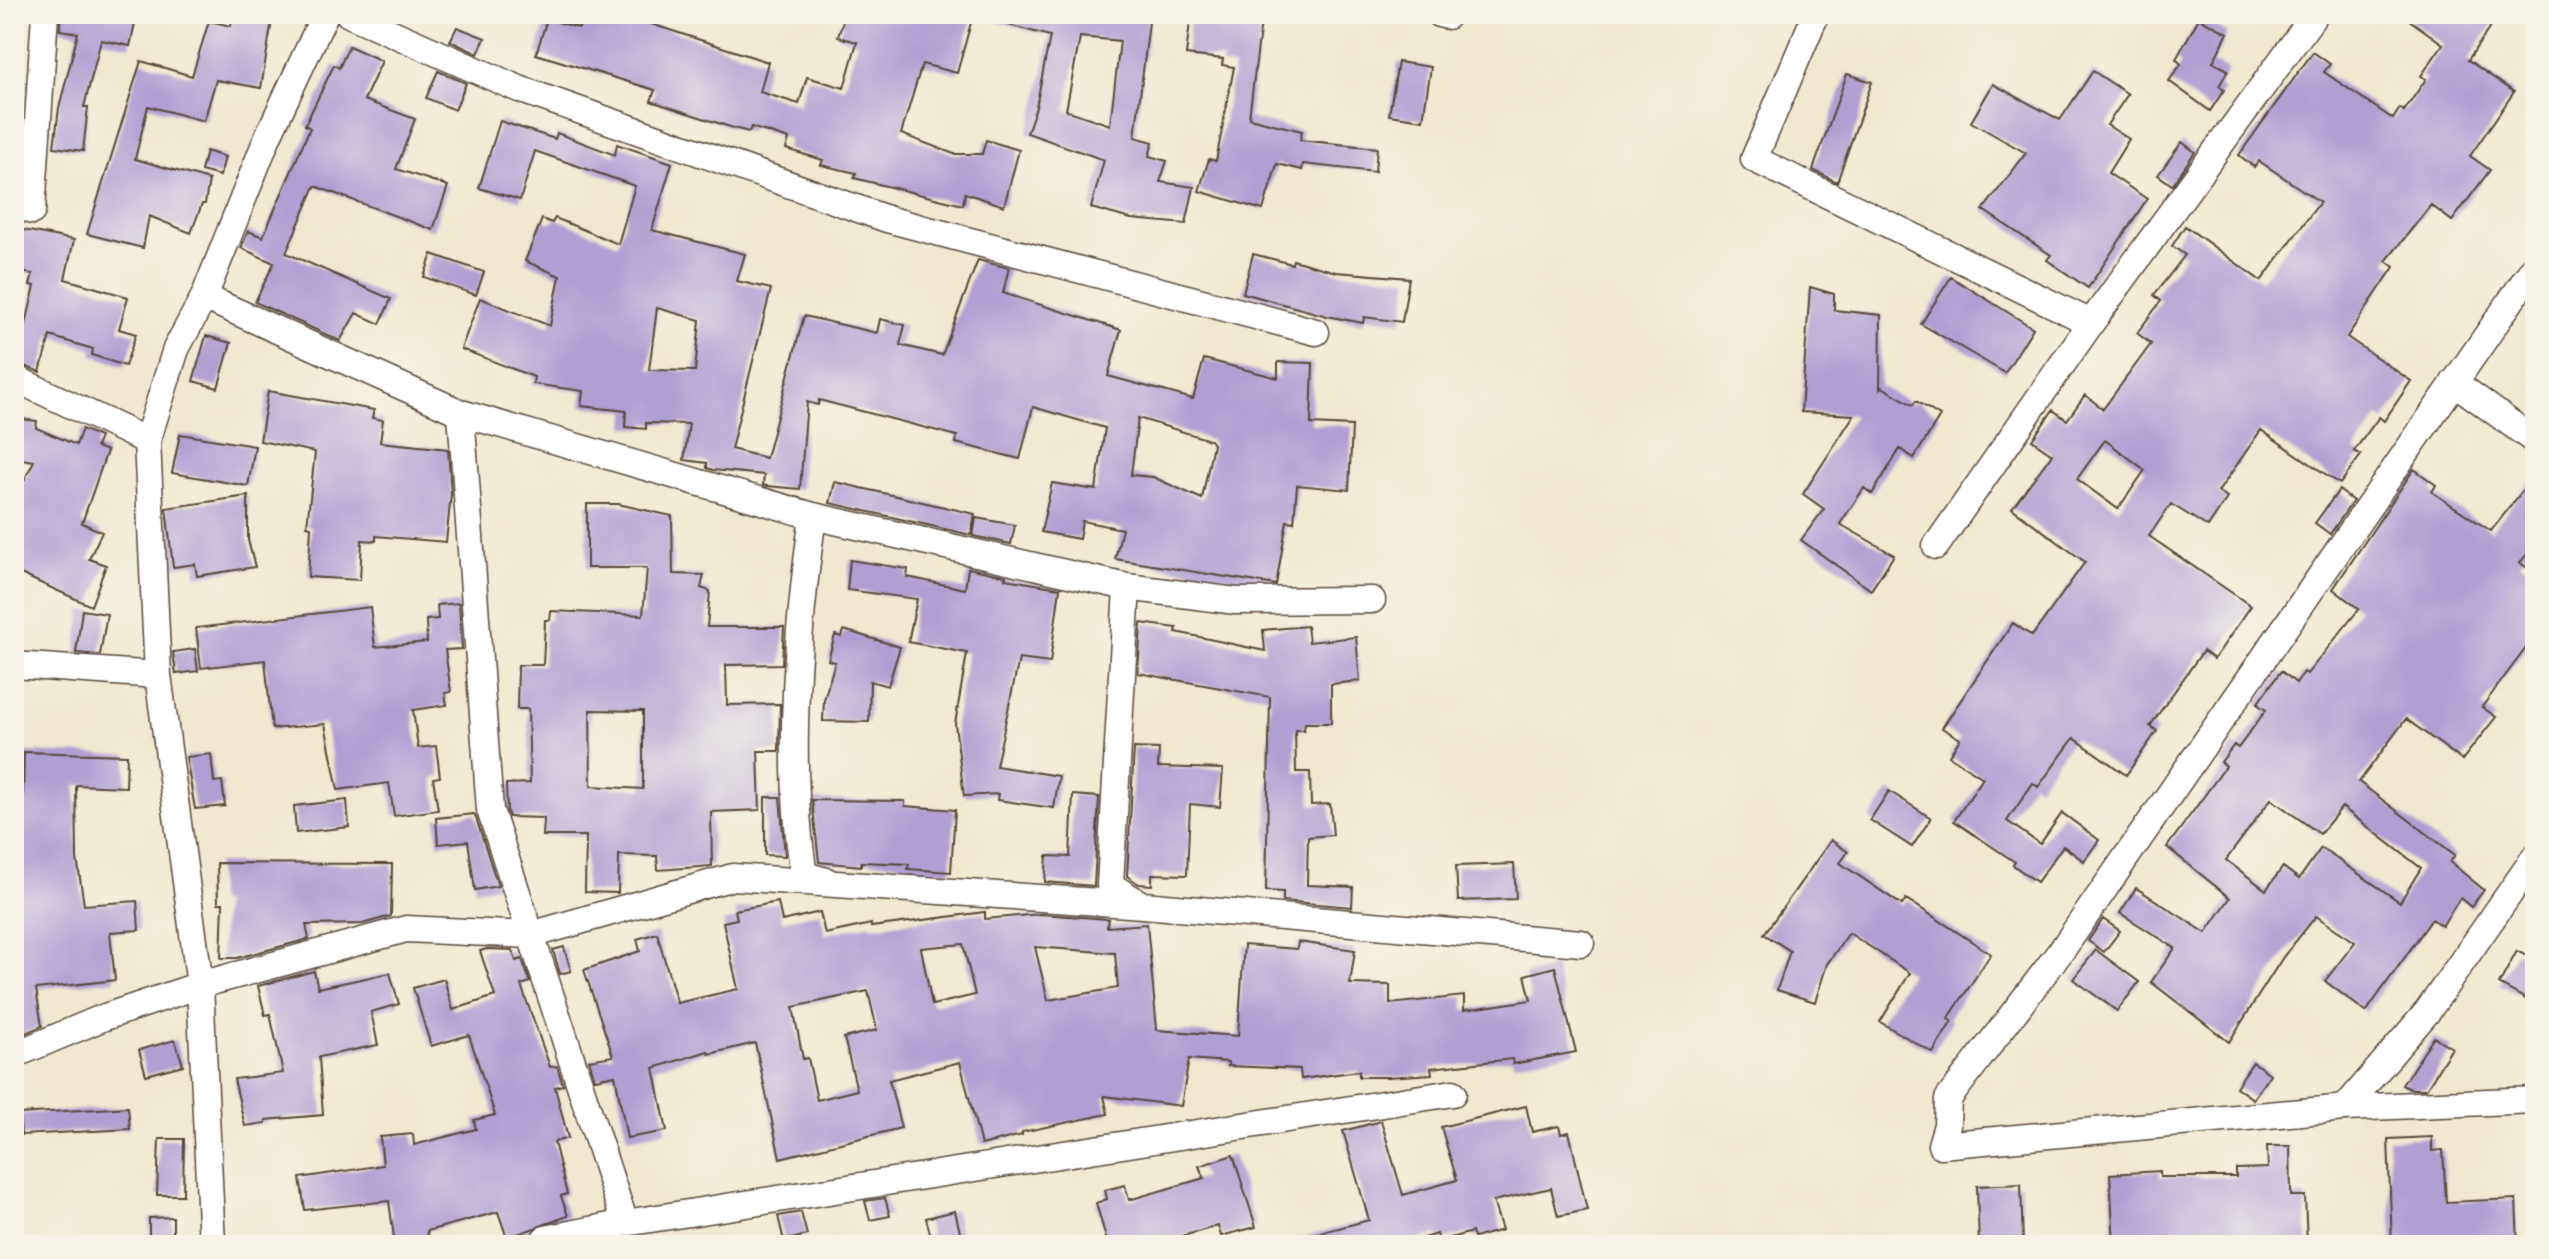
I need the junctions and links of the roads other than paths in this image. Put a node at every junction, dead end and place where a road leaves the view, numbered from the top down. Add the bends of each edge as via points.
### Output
1 (45, 14) edge
2 (325, 14) edge
3 (349, 14) edge
4 (1816, 14) edge
5 (2315, 14) edge
6 (32, 211) dead end
7 (2535, 266) edge
8 (204, 297) junction
9 (2091, 323) junction
10 (1316, 332) dead end
11 (14, 378) edge
12 (2454, 382) junction
13 (461, 413) junction
14 (147, 441) junction
15 (2535, 441) edge
16 (813, 516) junction
17 (1936, 546) dead end
18 (1127, 587) junction
19 (1372, 600) dead end
20 (14, 665) edge
21 (158, 675) junction
22 (2535, 857) edge
23 (839, 884) junction
24 (1143, 905) junction
25 (531, 935) junction
26 (1581, 943) dead end
27 (200, 985) junction
28 (14, 1055) edge
29 (1453, 1093) dead end
30 (2535, 1100) edge
31 (2345, 1108) junction
32 (625, 1223) junction
33 (212, 1245) edge
34 (542, 1245) edge

1 - 6 street
2 - 8 street via 268,136
3 - 10 street via 519,89 887,219
4 - 9 street via 1754,159
5 - 9 street
7 - 12 street
8 - 13 street
8 - 14 street via 176,349
9 - 17 street
11 - 14 street
12 - 15 street
12 - 31 street via 2064,947 1948,1099 1941,1145
13 - 16 street
13 - 25 street via 490,810
14 - 21 street
16 - 18 street
16 - 23 street via 797,722 798,838 804,875
18 - 19 street via 1236,601
18 - 24 street via 1110,885
20 - 21 street
21 - 27 street
22 - 31 street via 2427,1012
23 - 24 street
23 - 25 street via 733,877
24 - 26 street
25 - 27 street via 406,929
25 - 32 street
27 - 28 street
27 - 33 street
29 - 32 street
30 - 31 street
32 - 34 street via 545,1239

